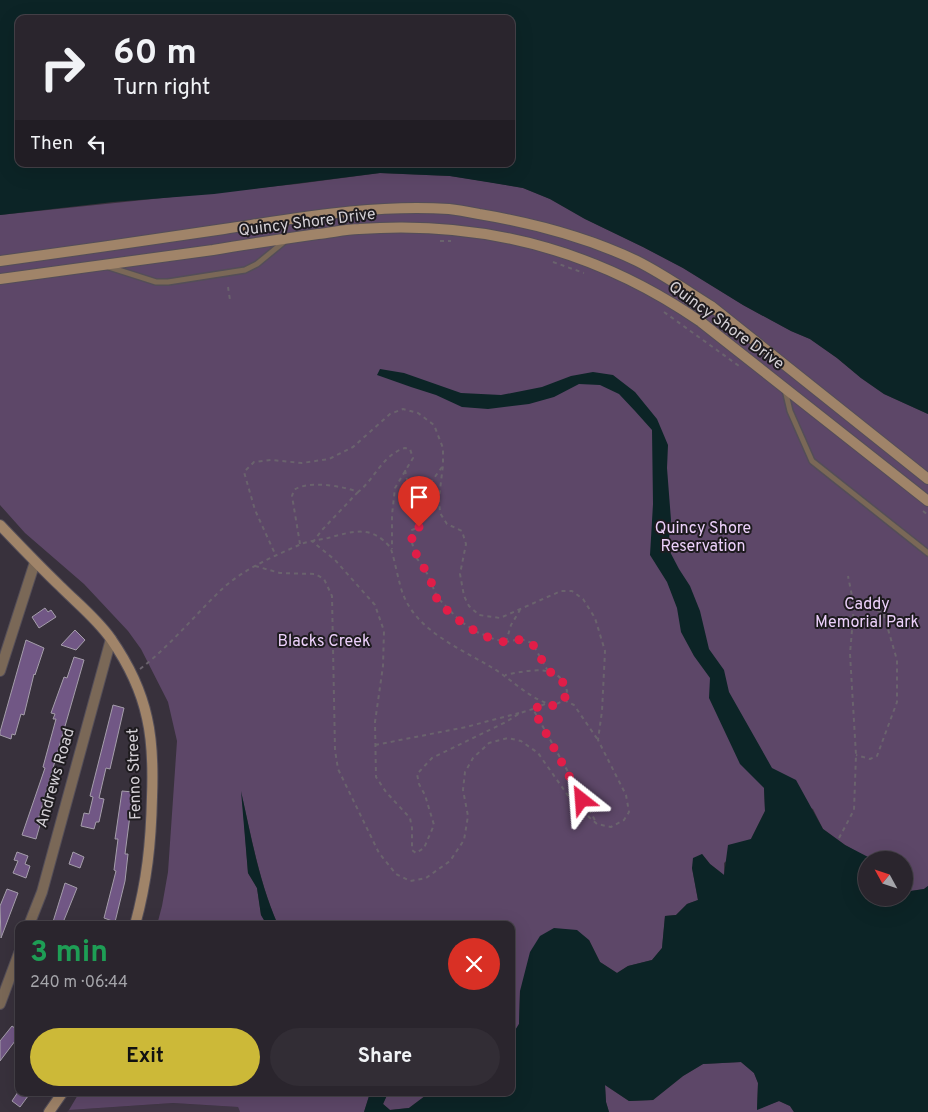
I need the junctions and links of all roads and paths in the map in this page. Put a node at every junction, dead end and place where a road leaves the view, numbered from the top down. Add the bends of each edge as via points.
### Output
1 (289, 238) junction
2 (438, 240) dead end
3 (456, 242) dead end
4 (549, 260) dead end
5 (0, 261) edge
6 (104, 265) junction
7 (585, 273) dead end
8 (0, 279) edge
9 (228, 287) dead end
10 (230, 300) dead end
11 (665, 312) dead end
12 (743, 369) dead end
13 (784, 387) junction
14 (444, 465) junction
15 (405, 470) junction
16 (928, 479) edge
17 (358, 492) junction
18 (928, 501) edge
19 (421, 505) junction
20 (920, 509) dead end
21 (928, 515) edge
22 (0, 525) edge
23 (313, 542) junction
24 (300, 544) junction
25 (392, 549) junction
26 (928, 553) edge
27 (276, 556) junction
28 (35, 562) junction
29 (255, 566) junction
30 (848, 576) dead end
31 (854, 606) junction
32 (521, 609) junction
33 (111, 639) junction
34 (506, 642) junction
35 (0, 671) edge
36 (549, 672) junction
37 (132, 675) junction
38 (505, 675) junction
39 (564, 700) junction
40 (546, 704) junction
41 (533, 709) junction
42 (520, 713) junction
43 (598, 740) junction
44 (375, 745) junction
45 (856, 755) junction
46 (597, 824) junction
47 (839, 838) dead end
48 (31, 921) edge
49 (136, 921) edge
50 (15, 964) edge
51 (0, 1004) edge
52 (60, 1096) edge
53 (49, 1112) edge

1 - 6 main road, Quincy Shore Drive
1 - 6 lane via 258,264 245,270 168,282 156,282
1 - 13 main road, Quincy Shore Drive via 358,228 435,228 493,234 572,255 626,277 679,307
2 - 3 path
4 - 7 path
5 - 16 main road, Quincy Shore Drive via 380,209 451,209 536,225 616,252 711,306
6 - 8 main road, Quincy Shore Drive
9 - 10 path
11 - 12 path
13 - 18 main road, Quincy Shore Drive
13 - 26 lane via 790,411 812,462
14 - 19 path via 429,485
14 - 27 path via 443,448 434,425 418,413 404,409 390,414 353,447 329,459 302,463 254,462 244,472 258,518
14 - 32 path via 440,513 447,524 462,531 466,544 460,574 469,606 479,615 500,618
15 - 17 path via 413,458 410,449 405,448 390,455
15 - 19 path via 410,491
15 - 25 path via 393,499
17 - 23 path
17 - 24 path via 346,487 316,485 294,490 292,496
19 - 34 path via 424,521 412,530 411,539 416,557 428,575 436,597 460,621 477,632
20 - 21 path
22 - 28 main road, Fenno Street
23 - 24 path
23 - 25 path via 367,531 376,534
23 - 44 path via 335,560 375,606 384,631
24 - 27 path
25 - 38 path via 403,594 412,612 429,629
27 - 29 path
28 - 33 main road, Fenno Street
28 - 35 street
29 - 37 path via 222,589 154,658
29 - 46 path via 280,574 315,574 324,579 332,596 338,769 379,852 396,874 410,881 426,878 450,861 464,840 468,816 463,790 465,772 473,758 489,743 508,738 521,741 538,753 574,804
30 - 31 path
31 - 45 path via 850,654
31 - 45 path via 883,612 897,660 897,702 876,756 870,759
32 - 34 path
32 - 43 path via 561,591 572,592 582,599 595,618 605,651
33 - 37 main road, Fenno Street
33 - 48 street, Andrews Road via 42,892
34 - 36 path via 520,640 532,643
36 - 38 path
36 - 39 path via 562,680 567,691
37 - 49 main road, Fenno Street via 147,718 153,782 148,869
38 - 40 path
39 - 40 path via 555,706
39 - 43 path via 574,705
40 - 41 path
41 - 42 path
41 - 46 path
42 - 44 path
42 - 44 path via 432,758 417,774 434,825 424,848 416,853 412,850 410,818 376,776
43 - 46 path via 626,795 629,812 624,820 611,827
45 - 47 path via 854,810
50 - 51 street
52 - 53 main road

